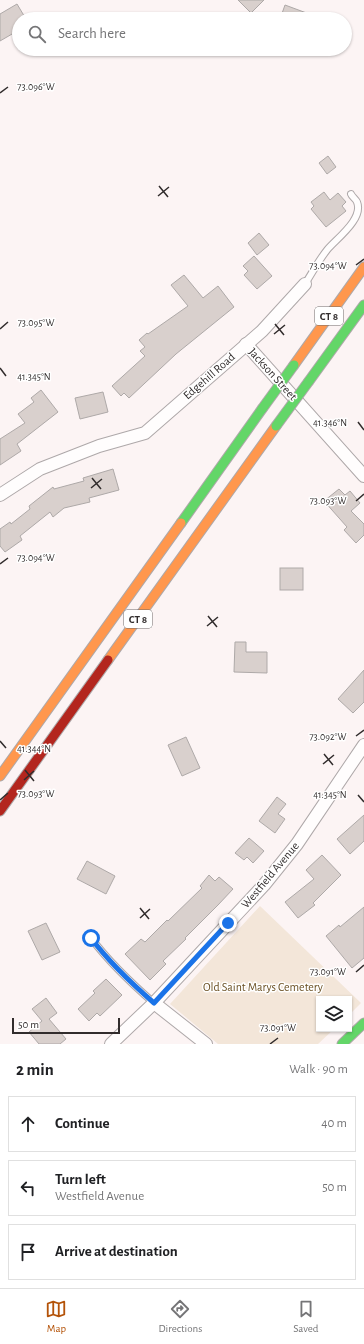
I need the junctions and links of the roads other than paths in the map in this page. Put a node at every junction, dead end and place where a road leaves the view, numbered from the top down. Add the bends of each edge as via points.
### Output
1 (351, 194) dead end
2 (364, 267) edge
3 (305, 284) joint
4 (364, 304) edge
5 (246, 344) junction
6 (364, 476) edge
7 (0, 495) edge
8 (364, 745) edge
9 (0, 776) edge
10 (0, 811) edge
11 (91, 938) dead end
12 (154, 1003) junction
13 (364, 1023) edge
14 (111, 1044) edge
15 (206, 1044) edge
16 (342, 1044) edge

1 - 3 lane via 358,208 355,217 347,230 327,249
2 - 9 main road, CT 8, bridge
3 - 5 street, Edgehill Road via 262,331
4 - 10 main road, CT 8, bridge
5 - 6 street, Jackson Street
5 - 7 street, Edgehill Road via 145,433 99,446 40,469
8 - 12 street, Westfield Avenue via 298,844 264,885
11 - 12 lane via 132,984
12 - 14 street, Westfield Avenue
12 - 15 street
13 - 16 main road

